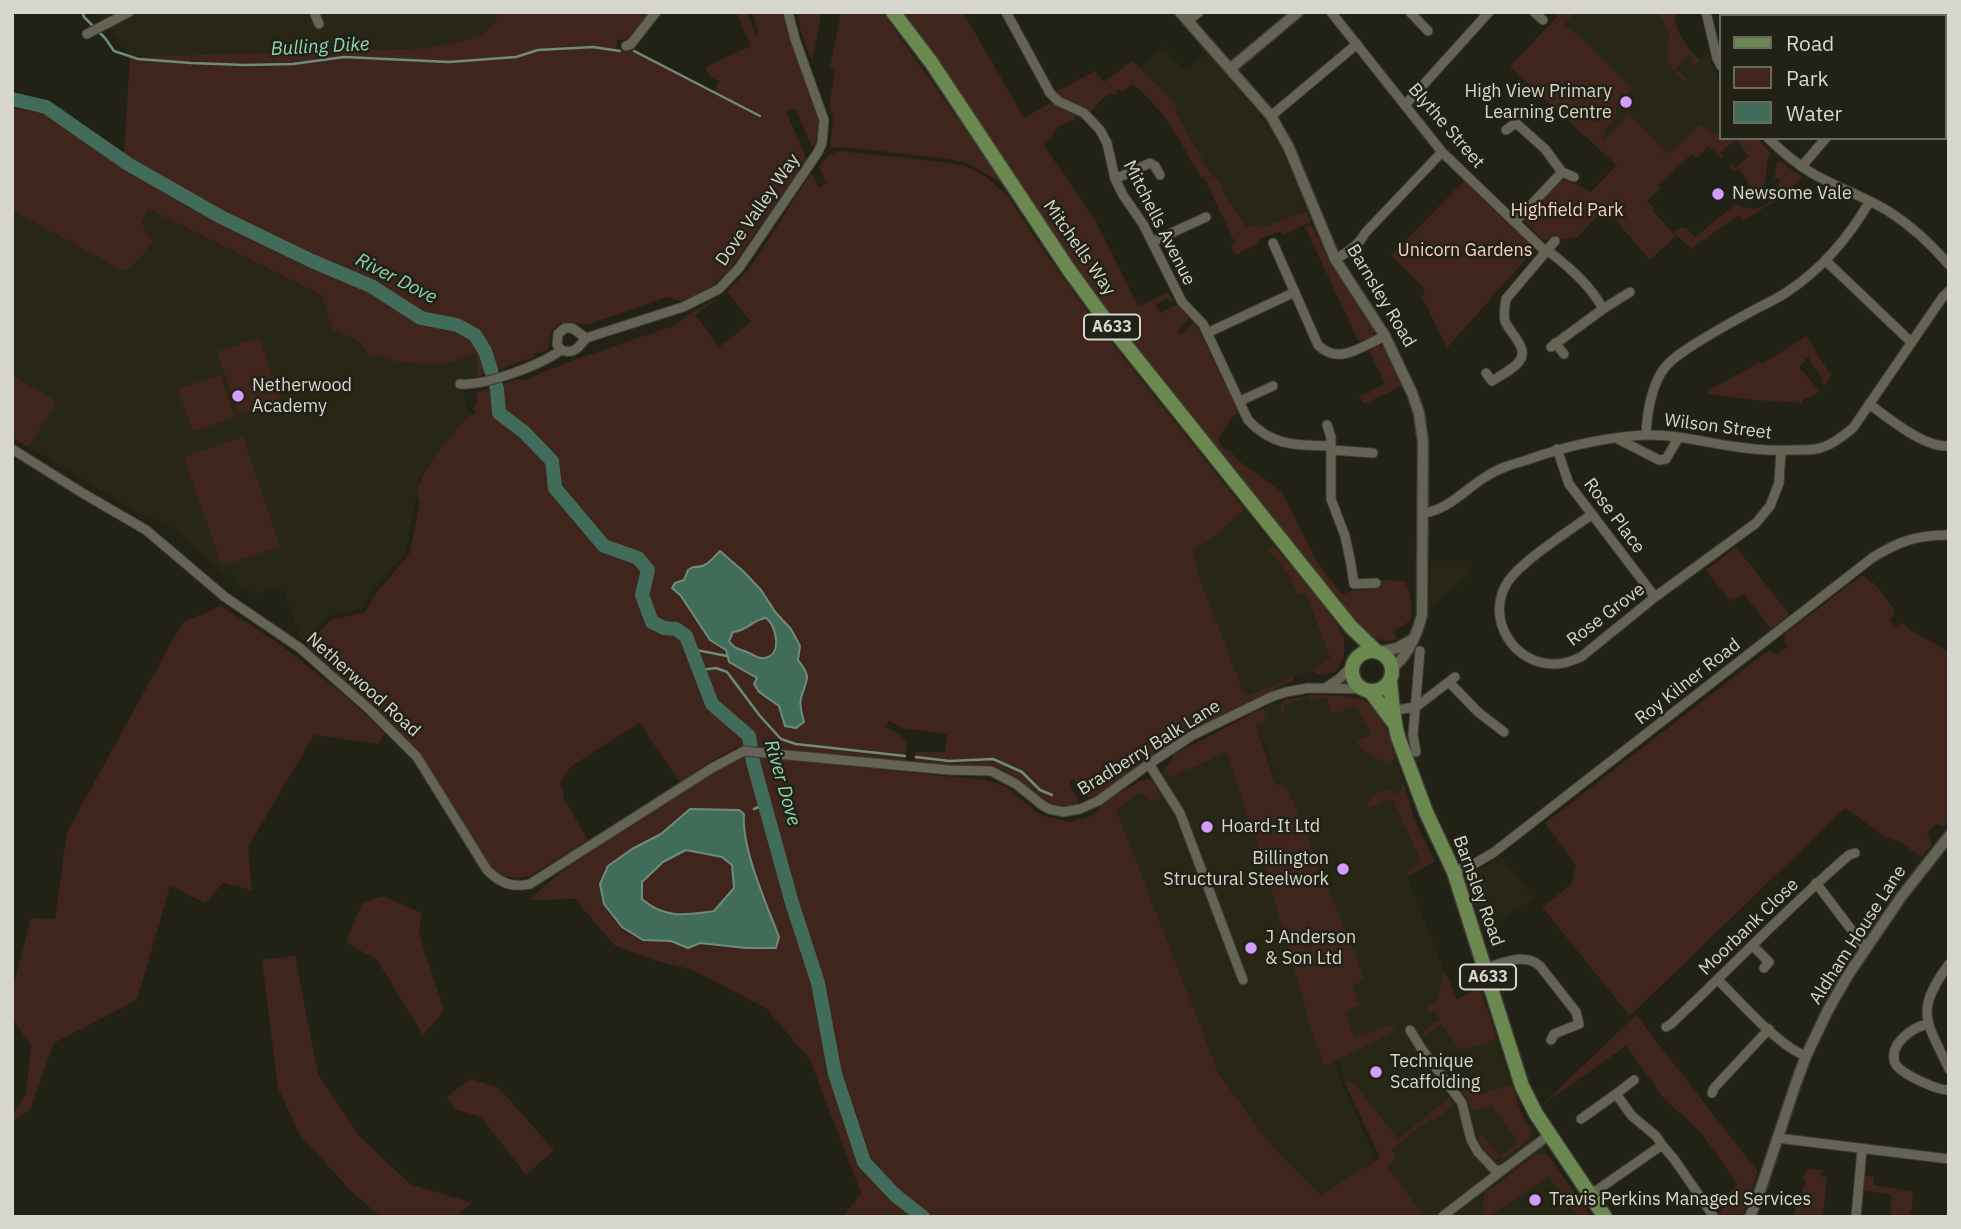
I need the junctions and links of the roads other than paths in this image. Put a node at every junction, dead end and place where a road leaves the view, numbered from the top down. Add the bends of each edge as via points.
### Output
1 (129, 12) edge
2 (314, 12) edge
3 (656, 12) edge
4 (788, 12) edge
5 (893, 12) edge
6 (1006, 12) edge
7 (1199, 12) edge
8 (1298, 12) edge
9 (1331, 12) edge
10 (1410, 12) edge
11 (1489, 12) edge
12 (1534, 12) edge
13 (1706, 12) edge
14 (1184, 17) edge
15 (1543, 20) dead end
16 (319, 24) dead end
17 (1428, 31) dead end
18 (88, 33) dead end
19 (1357, 44) junction
20 (626, 46) dead end
21 (1720, 64) edge
22 (1230, 69) junction
23 (1405, 105) junction
24 (1271, 116) junction
25 (1506, 130) dead end
26 (1770, 140) edge
27 (1824, 140) edge
28 (1443, 152) junction
29 (1802, 166) junction
30 (1562, 172) junction
31 (1160, 175) dead end
32 (1574, 177) dead end
33 (1115, 179) junction
34 (1870, 201) junction
35 (1206, 216) dead end
36 (1515, 222) junction
37 (1555, 241) dead end
38 (1152, 242) junction
39 (1273, 243) dead end
40 (1546, 252) junction
41 (1335, 259) junction
42 (1826, 261) junction
43 (1949, 265) edge
44 (1949, 291) edge
45 (1295, 292) junction
46 (1630, 292) dead end
47 (1603, 309) junction
48 (1207, 333) junction
49 (1385, 335) junction
50 (586, 338) junction
51 (1911, 342) junction
52 (561, 350) junction
53 (1564, 354) dead end
54 (1486, 373) dead end
55 (460, 384) dead end
56 (1273, 386) dead end
57 (1240, 401) junction
58 (1869, 404) junction
59 (1327, 425) dead end
60 (1646, 435) junction
61 (1679, 437) junction
62 (1615, 438) junction
63 (1949, 446) edge
64 (1331, 448) junction
65 (12, 449) edge
66 (1557, 449) junction
67 (1781, 450) junction
68 (1373, 453) dead end
69 (1424, 513) junction
70 (1591, 515) junction
71 (1949, 534) edge
72 (1376, 583) dead end
73 (1655, 597) junction
74 (1351, 627) junction
75 (1412, 639) junction
76 (1420, 651) dead end
77 (1377, 652) junction
78 (1353, 664) junction
79 (1391, 675) junction
80 (1327, 687) junction
81 (1367, 690) junction
82 (1416, 707) junction
83 (1395, 717) junction
84 (1503, 733) dead end
85 (744, 751) joint
86 (1416, 752) dead end
87 (1149, 764) junction
88 (1949, 836) edge
89 (1855, 853) dead end
90 (1454, 872) junction
91 (1816, 883) junction
92 (1753, 946) junction
93 (1866, 949) junction
94 (1949, 964) edge
95 (1486, 968) junction
96 (1764, 968) dead end
97 (1243, 980) dead end
98 (1718, 980) junction
99 (1928, 1024) junction
100 (1666, 1027) dead end
101 (1769, 1029) junction
102 (1410, 1030) dead end
103 (1551, 1040) dead end
104 (1806, 1056) junction
105 (1949, 1069) edge
106 (1634, 1080) dead end
107 (1949, 1090) edge
108 (1712, 1093) dead end
109 (1616, 1094) junction
110 (1581, 1119) dead end
111 (1549, 1135) junction
112 (1777, 1138) junction
113 (1662, 1145) junction
114 (1862, 1149) junction
115 (1949, 1159) edge
116 (1505, 1168) junction
117 (1590, 1195) junction
118 (1444, 1216) edge
119 (1605, 1217) edge
120 (1714, 1217) edge
121 (1750, 1217) edge
122 (1856, 1217) edge

1 - 18 street
2 - 16 street
3 - 20 street
4 - 50 street, Dove Valley Way via 824,120 818,152 739,268 719,289 683,307
5 - 74 main road, Mitchells Way / A633 via 1104,318
6 - 33 street, Mitchells Avenue via 1050,93 1084,113 1100,130
7 - 14 street
8 - 22 street
9 - 19 street, Blythe Street
10 - 17 street
11 - 23 street
12 - 15 street
13 - 21 street
14 - 22 street, Barnsley Road
19 - 23 street, Blythe Street
19 - 24 street
22 - 24 street, Barnsley Road
23 - 28 street, Blythe Street
24 - 41 street, Barnsley Road
25 - 30 street via 1518,118
26 - 29 street
27 - 29 street
28 - 36 street, Blythe Street
28 - 41 street via 1362,239
29 - 34 street
30 - 32 street
30 - 36 street
31 - 33 street via 1150,163
33 - 38 street, Mitchells Avenue
34 - 42 street
34 - 43 street via 1909,225
35 - 38 street
36 - 40 street, Blythe Street
37 - 40 street
38 - 48 street, Mitchells Avenue via 1182,302
39 - 45 street
40 - 47 street, Blythe Street via 1583,281
40 - 54 street via 1506,299 1504,320 1522,347 1522,357 1492,381
41 - 49 street, Barnsley Road
42 - 51 street
42 - 60 street via 1785,294 1677,355 1662,371 1652,393
44 - 51 street, Wilson Street
45 - 48 street
45 - 49 street via 1318,345 1327,352 1345,354
46 - 47 street
47 - 53 street via 1553,345
48 - 57 street, Mitchells Avenue
49 - 69 street, Barnsley Road via 1419,412
50 - 52 street via 575,351
50 - 52 street via 572,328 561,330 556,339
51 - 58 street, Wilson Street
52 - 55 street via 512,373 477,384
56 - 57 street
57 - 64 street, Mitchells Avenue via 1248,420 1269,438
58 - 63 street via 1920,438 1939,447
58 - 67 street, Wilson Street via 1853,428 1825,447
59 - 64 street
60 - 61 street, Wilson Street
60 - 62 street, Wilson Street
61 - 62 street via 1666,459 1659,460
61 - 67 street, Wilson Street
62 - 66 street, Wilson Street
64 - 68 street, Mitchells Avenue
64 - 72 street via 1331,499 1345,536 1354,584
65 - 85 street, Netherwood Road via 146,530 225,597 300,648 417,757 487,870 505,884 530,884
66 - 69 street, Wilson Street via 1488,475 1450,504
66 - 70 street, Rose Place via 1570,484
67 - 73 street, Rose Grove via 1779,483 1770,506 1756,523
69 - 75 street, Barnsley Road via 1422,615
70 - 73 street, Rose Place
70 - 73 street, Rose Grove via 1522,566 1505,586 1500,606 1502,627 1513,647 1531,660 1569,663
71 - 90 street, Roy Kilner Road via 1906,540 1872,558 1493,853
74 - 77 main road, Mitchells Way
74 - 78 main road
75 - 77 street
75 - 79 street, Barnsley Road
76 - 82 street
77 - 78 main road via 1365,652
77 - 79 main road via 1387,658
78 - 80 street
78 - 81 main road via 1354,681
79 - 81 main road via 1382,689
79 - 83 main road, Barnsley Road
80 - 81 street, Bradberry Balk Lane
80 - 87 street, Bradberry Balk Lane via 1286,692 1245,709
81 - 83 main road, Barnsley Road / A633
82 - 83 street
82 - 84 street via 1452,680
82 - 86 street
83 - 90 main road, Barnsley Road / A633 via 1418,792
85 - 87 street, Bradberry Balk Lane via 991,771 1049,809 1063,812 1098,801
87 - 97 street via 1180,813
88 - 93 street, Aldham House Lane
89 - 91 street, Moorbank Close
90 - 95 main road, Barnsley Road / A633
91 - 92 street, Moorbank Close
91 - 93 street
92 - 96 street via 1769,962
92 - 98 street, Moorbank Close
93 - 104 street, Aldham House Lane
94 - 99 street via 1930,995
95 - 103 street via 1523,958 1540,966 1576,1012 1579,1024 1554,1034
95 - 111 main road, Barnsley Road / A633 via 1522,1086
98 - 100 street, Moorbank Close
98 - 101 street
99 - 105 street
99 - 107 street via 1908,1032 1894,1061 1906,1073 1939,1090
101 - 104 street
101 - 108 street
102 - 116 street via 1462,1103 1478,1152 1494,1169
104 - 112 street, Aldham House Lane
106 - 109 street
109 - 110 street
109 - 113 street
111 - 116 street
111 - 117 main road, Barnsley Road / A633
112 - 114 street
112 - 121 street, Aldham House Lane
113 - 117 street
113 - 120 street
114 - 115 street
114 - 122 street
116 - 118 street
117 - 119 main road, Barnsley Road / A633

